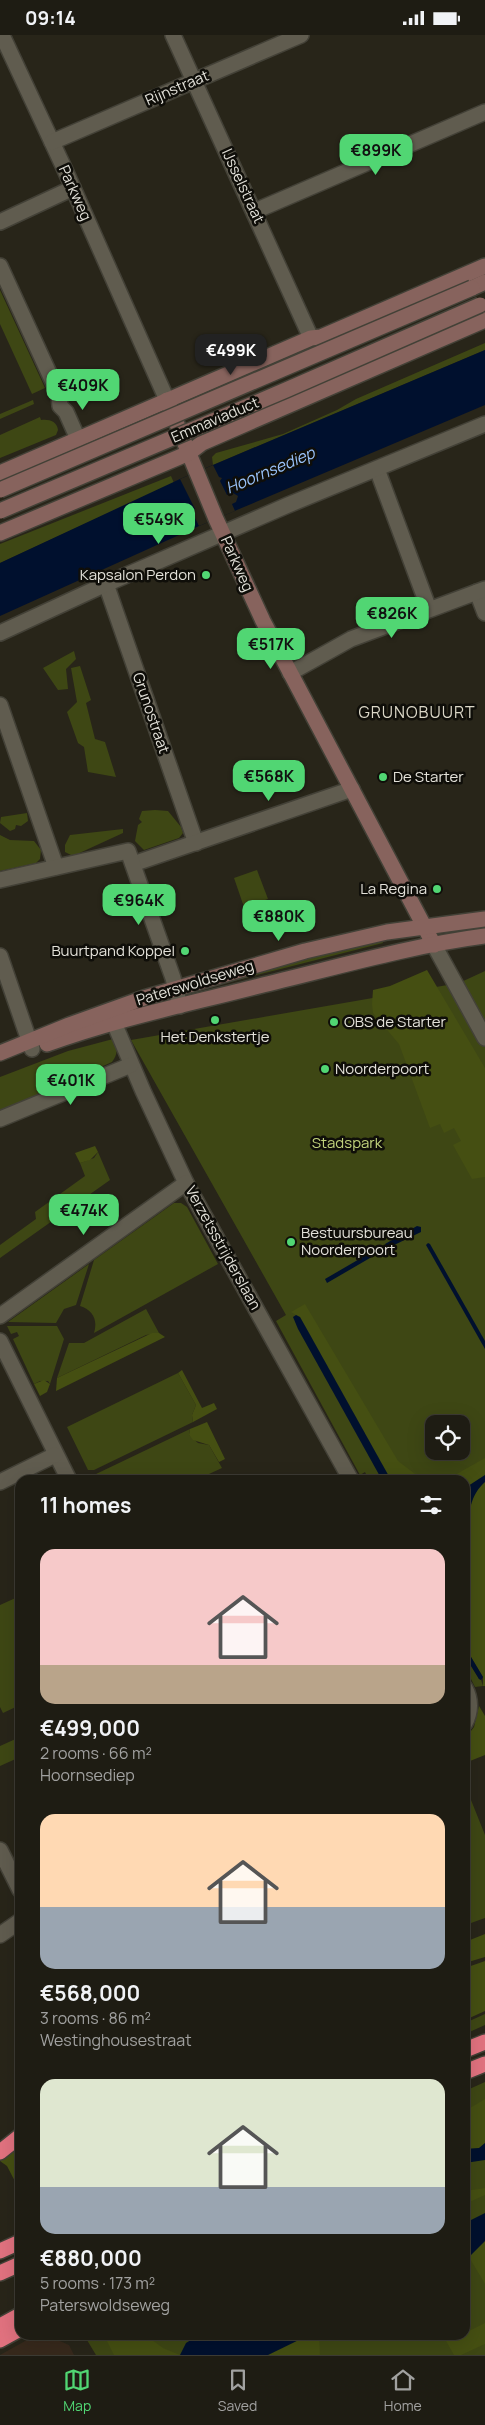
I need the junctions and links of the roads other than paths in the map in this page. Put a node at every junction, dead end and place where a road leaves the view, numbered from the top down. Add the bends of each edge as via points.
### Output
1 (2, 35) edge
2 (173, 35) edge
3 (301, 35) edge
4 (194, 81) junction
5 (485, 112) edge
6 (52, 142) junction
7 (73, 188) junction
8 (255, 211) junction
9 (0, 222) edge
10 (0, 266) edge
11 (485, 266) edge
12 (479, 285) edge
13 (482, 304) edge
14 (485, 320) edge
15 (312, 338) junction
16 (168, 400) junction
17 (485, 424) edge
18 (78, 439) junction
19 (189, 453) junction
20 (377, 469) junction
21 (0, 473) edge
22 (0, 490) edge
23 (0, 511) edge
24 (0, 533) edge
25 (223, 535) junction
26 (106, 584) junction
27 (481, 591) edge
28 (429, 609) junction
29 (485, 613) edge
30 (0, 633) edge
31 (290, 673) junction
32 (0, 705) edge
33 (352, 789) junction
34 (196, 843) junction
35 (134, 864) junction
36 (56, 867) junction
37 (0, 880) edge
38 (485, 919) edge
39 (424, 927) junction
40 (485, 936) edge
41 (434, 945) junction
42 (0, 956) edge
43 (176, 988) junction
44 (180, 1006) junction
45 (112, 1017) junction
46 (485, 1038) edge
47 (31, 1045) junction
48 (0, 1053) edge
49 (0, 1062) edge
50 (131, 1065) junction
51 (0, 1119) edge
52 (186, 1183) junction
53 (0, 1316) edge
54 (0, 1341) edge
55 (55, 1455) junction
56 (66, 1475) edge
57 (348, 1475) edge
58 (0, 1482) edge
59 (0, 1850) edge
60 (15, 1880) edge
61 (15, 1924) edge
62 (0, 1935) edge
63 (485, 2042) edge
64 (470, 2048) edge
65 (485, 2064) edge
66 (470, 2070) edge
67 (15, 2136) edge
68 (0, 2139) edge
69 (15, 2139) edge
70 (0, 2152) edge
71 (15, 2244) edge
72 (0, 2251) edge
73 (15, 2266) edge
74 (0, 2273) edge
75 (15, 2318) edge
76 (0, 2327) edge
77 (15, 2332) edge
78 (0, 2340) edge

1 - 6 street, Parkweg
2 - 4 street, IJsselstraat
3 - 4 street, Rijnstraat
4 - 6 street, Rijnstraat
4 - 8 street, IJsselstraat
5 - 8 street
6 - 7 street, Parkweg
7 - 9 street
7 - 16 street, Parkweg
8 - 15 street, IJsselstraat
10 - 18 street via 59,395 60,406
11 - 15 main road via 321,337
12 - 22 main road, Emmaviaduct, bridge
13 - 23 main road, Emmaviaduct, bridge via 286,391
14 - 19 main road via 202,443
15 - 16 main road
16 - 18 main road
16 - 19 main road, Parkweg
17 - 20 street
18 - 21 main road
19 - 24 main road
19 - 25 main road, Parkweg
20 - 25 street
20 - 28 street
25 - 26 street
25 - 31 main road, Parkweg
26 - 30 street
26 - 34 street, Grunostraat
27 - 28 street
27 - 29 street
28 - 31 street via 351,639
31 - 33 main road, Parkweg
32 - 36 street
33 - 34 street
33 - 39 main road, Parkweg
34 - 35 street
35 - 36 street via 128,851
35 - 43 street
36 - 37 street
38 - 39 main road, Paterswoldseweg
39 - 41 main road, Parkweg
39 - 43 main road, Paterswoldseweg via 305,951
40 - 41 main road, Paterswoldseweg
41 - 44 main road, Paterswoldseweg
41 - 46 street
42 - 47 street
43 - 44 street
43 - 45 main road, Paterswoldseweg
44 - 45 main road, Paterswoldseweg
45 - 47 main road, Paterswoldseweg
45 - 50 street, Verzetsstrijderslaan
47 - 48 main road, Paterswoldseweg
47 - 49 main road, Paterswoldseweg
50 - 51 street
50 - 52 street, Verzetsstrijderslaan
52 - 53 street
52 - 57 street, Verzetsstrijderslaan
54 - 55 street
55 - 56 street
55 - 58 street
59 - 60 street
61 - 62 street
63 - 64 highway
65 - 66 highway
67 - 68 highway
69 - 70 highway
71 - 72 highway
73 - 74 highway
75 - 76 highway
77 - 78 highway

